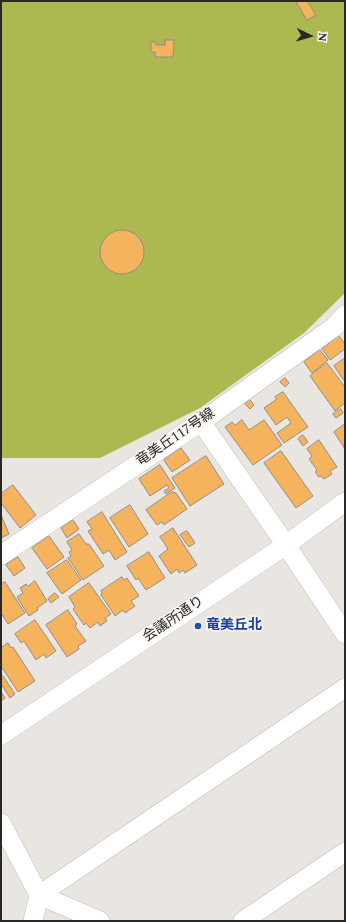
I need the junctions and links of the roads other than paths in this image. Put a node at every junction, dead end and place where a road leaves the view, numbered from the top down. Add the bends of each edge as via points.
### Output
1 (345, 315) edge
2 (201, 422) junction
3 (345, 502) edge
4 (286, 545) junction
5 (1, 555) edge
6 (345, 634) edge
7 (345, 688) edge
8 (1, 735) edge
9 (1, 823) edge
10 (345, 852) edge
11 (39, 895) junction
12 (33, 921) edge
13 (100, 921) edge
14 (244, 921) edge

1 - 2 street, 竜美丘117号線 via 334,327
2 - 4 street
2 - 5 street, 竜美丘117号線
3 - 4 street, 会議所通り
4 - 6 street
4 - 8 street, 会議所通り
7 - 11 street
9 - 11 street
10 - 14 street
11 - 12 street
11 - 13 street

